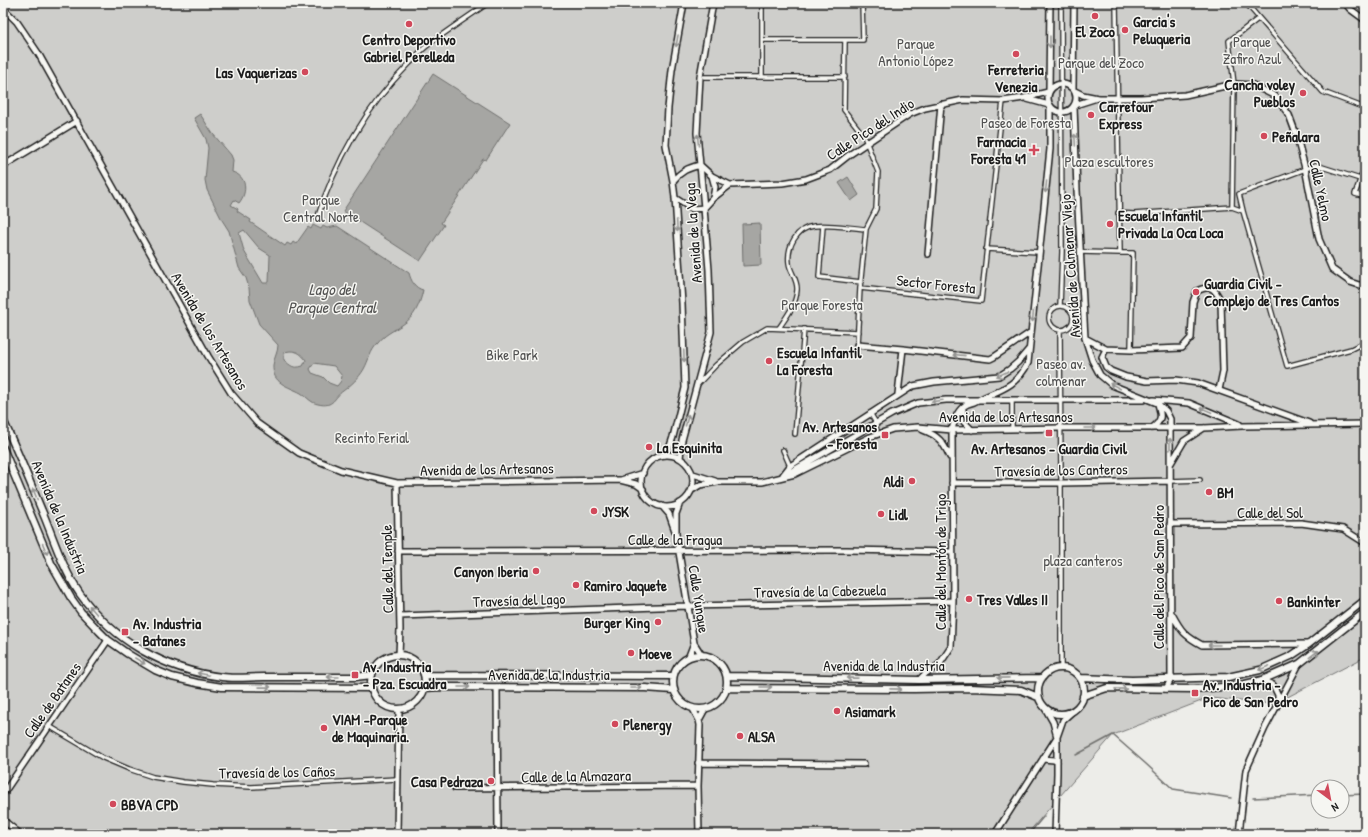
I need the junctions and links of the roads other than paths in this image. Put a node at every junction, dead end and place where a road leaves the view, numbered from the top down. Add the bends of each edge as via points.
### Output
1 (488, 3) edge
2 (684, 3) edge
3 (713, 3) edge
4 (762, 3) edge
5 (862, 3) edge
6 (1050, 3) edge
7 (1061, 3) edge
8 (1074, 3) edge
9 (1116, 3) edge
10 (1246, 3) edge
11 (1345, 3) edge
12 (3, 8) edge
13 (1259, 18) junction
14 (1365, 20) edge
15 (762, 40) junction
16 (845, 40) junction
17 (704, 77) dead end
18 (762, 77) junction
19 (845, 77) junction
20 (1062, 83) junction
21 (1234, 84) junction
22 (1074, 89) junction
23 (1049, 91) junction
24 (1118, 97) junction
25 (1024, 98) junction
26 (1098, 98) junction
27 (1002, 101) junction
28 (942, 104) junction
29 (1074, 105) junction
30 (1050, 106) junction
31 (1365, 108) edge
32 (1062, 112) junction
33 (77, 121) junction
34 (867, 143) junction
35 (700, 165) junction
36 (3, 166) edge
37 (1365, 166) edge
38 (1305, 168) junction
39 (712, 176) junction
40 (1360, 179) junction
41 (673, 181) junction
42 (730, 185) junction
43 (1365, 197) edge
44 (675, 198) junction
45 (713, 198) junction
46 (1232, 207) junction
47 (704, 208) junction
48 (1243, 211) junction
49 (1118, 213) junction
50 (317, 219) dead end
51 (824, 226) junction
52 (866, 228) junction
53 (986, 249) junction
54 (1039, 252) junction
55 (1081, 252) junction
56 (1120, 253) junction
57 (928, 254) dead end
58 (861, 282) junction
59 (1365, 285) edge
60 (860, 288) junction
61 (1060, 306) junction
62 (779, 328) junction
63 (804, 329) junction
64 (1060, 330) junction
65 (858, 332) junction
66 (1031, 332) junction
67 (1085, 338) junction
68 (1365, 342) edge
69 (857, 345) joint
70 (1030, 347) junction
71 (903, 349) junction
72 (1106, 349) junction
73 (1131, 350) junction
74 (696, 386) junction
75 (1218, 390) junction
76 (898, 394) junction
77 (976, 400) junction
78 (1012, 400) junction
79 (1060, 400) junction
80 (1147, 400) junction
81 (1157, 403) junction
82 (963, 407) junction
83 (870, 413) junction
84 (3, 420) edge
85 (876, 423) junction
86 (1312, 424) junction
87 (1365, 424) edge
88 (1242, 426) junction
89 (918, 428) junction
90 (1012, 428) junction
91 (1061, 428) junction
92 (1151, 428) junction
93 (1170, 428) junction
94 (1204, 428) junction
95 (952, 430) junction
96 (972, 430) junction
97 (794, 434) dead end
98 (877, 434) junction
99 (3, 448) edge
100 (783, 450) dead end
101 (664, 455) junction
102 (680, 458) junction
103 (952, 459) junction
104 (1170, 464) junction
105 (790, 466) junction
106 (643, 473) junction
107 (693, 474) junction
108 (781, 477) junction
109 (620, 480) junction
110 (1170, 480) junction
111 (1200, 480) dead end
112 (1061, 481) junction
113 (398, 482) junction
114 (718, 482) junction
115 (952, 483) junction
116 (643, 489) junction
117 (692, 490) junction
118 (680, 503) junction
119 (662, 506) junction
120 (1170, 524) junction
121 (676, 534) junction
122 (1365, 543) edge
123 (398, 551) junction
124 (679, 551) junction
125 (952, 552) junction
126 (1365, 600) edge
127 (953, 601) junction
128 (687, 606) junction
129 (1365, 612) edge
130 (1171, 613) junction
131 (400, 616) junction
132 (108, 640) junction
133 (694, 643) junction
134 (1309, 644) junction
135 (701, 654) junction
136 (399, 655) junction
137 (689, 656) junction
138 (1300, 664) junction
139 (1061, 668) junction
140 (372, 675) junction
141 (425, 676) junction
142 (673, 676) junction
143 (727, 676) junction
144 (1042, 678) junction
145 (1080, 678) junction
146 (1171, 679) junction
147 (919, 680) junction
148 (1262, 680) junction
149 (497, 687) junction
150 (371, 688) junction
151 (425, 688) junction
152 (727, 688) junction
153 (1166, 689) junction
154 (673, 690) junction
155 (1083, 696) junction
156 (1038, 697) junction
157 (1278, 704) junction
158 (693, 708) junction
159 (1045, 708) junction
160 (706, 709) junction
161 (399, 710) junction
162 (1073, 710) junction
163 (699, 720) junction
164 (49, 726) junction
165 (1057, 737) junction
166 (1042, 760) junction
167 (1058, 762) junction
168 (698, 763) junction
169 (864, 764) dead end
170 (397, 779) junction
171 (698, 786) junction
172 (455, 788) dead end
173 (498, 789) junction
174 (3, 794) edge
175 (3, 820) edge
176 (1239, 831) edge
177 (20, 834) edge
178 (397, 834) edge
179 (498, 834) edge
180 (699, 834) edge
181 (995, 834) edge
182 (1055, 834) edge

1 - 50 street via 427,46 392,81 359,126 323,200
2 -> 41 street, Avenida de la Vega via 668,108 666,145
35 -> 3 street, Avenida de la Vega via 697,132 700,77
4 - 15 street
5 - 16 street via 862,40
6 -> 23 street
7 - 20 street, Avenida de Colmenar Viejo
8 - 22 street
9 - 24 street
10 - 13 street
11 - 14 street
12 - 33 street, Avenida de los Artesanos via 38,53
13 - 21 street via 1229,41
13 - 31 street via 1323,92
15 - 16 street
15 - 18 street
16 - 19 street
17 - 18 street
18 - 19 street
19 - 34 street via 844,110
20 - 22 street
20 - 23 street, Calle Pico del Indio
20 - 32 street, Avenida de Colmenar Viejo
21 - 24 street, Calle Yelmo via 1185,95
21 - 38 street, Calle Yelmo via 1254,85 1275,96 1290,115
21 - 46 street
22 - 26 street
22 - 29 street, Avenida de Colmenar Viejo
23 - 25 street, Calle Pico del Indio
23 - 30 street, Avenida de Colmenar Viejo via 1047,99
24 - 26 street, Calle Yelmo
24 - 49 street
25 - 27 street, Calle Pico del Indio
25 - 30 street, Calle Pico del Indio
26 - 29 street
27 - 28 street, Calle Pico del Indio via 964,100
27 - 53 street, Sector Foresta
28 - 34 street, Calle Pico del Indio via 910,114
28 - 57 street, Sector Foresta
29 - 32 street via 1068,111
55 -> 29 street, Avenida de Colmenar Viejo
30 - 32 street, Calle Pico del Indio via 1055,111
30 -> 54 street, Avenida de Colmenar Viejo via 1050,149
32 - 61 street, Avenida de Colmenar Viejo
33 - 36 street
33 - 113 street, Avenida de los Artesanos via 208,356 231,393 257,423 299,453 341,470
34 - 42 street, Calle Pico del Indio via 830,170 806,179 782,183
34 - 52 street via 878,172 876,209
35 - 39 street, Calle Pico del Indio
35 - 41 street via 688,168
35 - 47 street, Avenida de la Vega
37 - 40 street
38 - 40 street via 1316,165
38 - 48 street via 1239,194
38 - 59 street, Calle Yelmo via 1319,239 1332,269 1350,282
39 - 42 street, Calle Pico del Indio
39 - 45 street
40 - 43 street via 1355,194
41 - 44 street, Avenida de la Vega
42 - 45 street
44 - 47 street via 692,209
44 -> 101 street, Avenida de la Vega via 685,388 674,437
45 - 47 street
46 - 48 street
46 - 49 street
47 - 74 street, Avenida de la Vega via 711,332
48 - 68 street via 1287,366 1351,349
49 - 56 street
51 - 52 street
51 - 58 street via 819,277
51 - 62 street via 804,229 795,237 790,250 789,264 798,287 792,308
52 - 58 street
53 - 54 street
53 - 60 street, Sector Foresta via 981,301
54 -> 66 street, Avenida de Colmenar Viejo
55 - 56 street
55 - 67 street, Avenida de Colmenar Viejo
56 - 73 street via 1133,253
58 - 60 street
60 - 65 street
61 - 64 street, Avenida de Colmenar Viejo via 1052,310 1049,318 1052,326
61 - 64 street, Avenida de Colmenar Viejo via 1068,308 1073,318 1068,328
62 - 63 street
62 - 74 street via 767,328 742,342
63 - 65 street
63 - 97 street
64 - 79 street, Avenida de Colmenar Viejo
65 - 69 street
66 - 70 street, Avenida de Colmenar Viejo
66 -> 71 street via 990,359
67 - 72 street
80 -> 67 street, Avenida de Colmenar Viejo via 1112,385 1100,375
69 - 71 street
70 -> 76 street via 1018,362 999,376 926,383
70 - 77 street, Avenida de Colmenar Viejo via 1028,363 1016,381
71 - 76 street
72 - 73 street
72 - 75 street via 1102,357 1106,367 1126,377 1176,380
73 - 75 street via 1182,348 1191,338 1193,302 1197,291 1211,288 1221,302 1223,371
102 -> 74 street, Avenida de la Vega
75 - 86 street
76 - 83 street
77 - 78 street, Avenida de los Artesanos
77 - 82 street, Avenida de Colmenar Viejo
77 -> 85 street, Avenida de los Artesanos via 918,403
78 - 79 street, Avenida de los Artesanos
78 - 90 street
79 - 80 street, Avenida de los Artesanos
79 - 91 street, Avenida de Colmenar Viejo
80 - 81 street, Avenida de Colmenar Viejo
88 -> 80 street, Avenida de los Artesanos via 1189,403
81 - 92 street via 1161,415 1158,424
81 - 93 street via 1166,411 1170,419
82 - 95 street via 955,418
82 - 96 street via 963,421
83 - 85 street
83 - 105 street
140 -> 84 street, Avenida de la Industria via 355,678 223,677 200,674 158,660 129,643 106,624 79,593 64,566
85 - 98 street
85 - 108 street, Avenida de los Artesanos
86 - 87 street, Avenida de los Artesanos
86 - 88 street, Avenida de los Artesanos
88 - 94 street, Avenida de los Artesanos
89 - 95 street, Avenida de los Artesanos
89 - 98 street, Avenida de los Artesanos via 893,429
89 - 103 street via 935,434 945,445
90 - 91 street, Avenida de los Artesanos
90 - 96 street, Avenida de los Artesanos
91 -> 92 street, Avenida de los Artesanos
91 - 112 street, Avenida de Colmenar Viejo
92 - 93 street, Avenida de los Artesanos
93 - 94 street, Avenida de los Artesanos
104 -> 93 street, Calle del Pico de San Pedro
94 - 104 street via 1184,441
95 - 96 street, Avenida de los Artesanos
95 - 103 street, Calle del Montón de Trigo
98 - 108 street, Avenida de los Artesanos via 795,474
99 -> 132 street, Avenida de la Industria via 51,563 81,612
100 - 105 street
101 - 102 street
101 - 106 street via 651,461
102 - 107 street via 686,462
103 - 115 street, Calle del Montón de Trigo
104 - 110 street, Calle del Pico de San Pedro
105 - 108 street
106 - 109 street, Avenida de los Artesanos
106 - 116 street
107 - 114 street, Avenida de los Artesanos
107 - 117 street
108 - 114 street, Avenida de los Artesanos via 762,482
109 - 113 street, Avenida de los Artesanos
109 - 116 street, Avenida de los Artesanos via 636,484
110 - 111 street
110 - 112 street, Travesía de los Canteros
110 - 120 street, Calle del Pico de San Pedro
112 - 115 street, Travesía de los Canteros
112 - 139 street, Avenida de Colmenar Viejo
113 - 123 street, Calle del Temple
114 - 117 street, Avenida de los Artesanos via 700,485
115 - 125 street, Calle del Montón de Trigo
116 - 119 street via 650,500
117 - 118 street
118 - 119 street
118 - 121 street, Calle Yunque via 676,514
119 - 121 street, Calle Yunque via 669,514
120 - 122 street, Calle del Sol via 1301,523 1344,529
120 - 130 street, Calle del Pico de San Pedro
121 - 124 street, Calle Yunque
123 - 124 street, Calle de la Fragua
123 - 131 street, Calle del Temple
124 - 125 street, Calle de la Fragua
124 - 128 street, Calle Yunque
125 - 127 street, Calle del Montón de Trigo
126 - 134 street
127 - 128 street, Travesía de la Cabezuela
127 - 147 street, Calle del Montón de Trigo via 952,647 939,665
128 - 131 street, Travesía del Lago
128 - 133 street, Calle Yunque
138 -> 129 street
134 -> 130 street via 1202,645 1188,638
130 - 146 street, Calle del Pico de San Pedro
131 - 136 street, Calle del Temple
132 -> 150 street, Avenida de la Industria via 155,670 197,683 222,687
132 - 164 street, Calle de Batanes
133 - 135 street, Calle Yunque
133 - 137 street, Calle Yunque
134 -> 146 street via 1291,656 1260,670 1228,677
135 - 137 street
135 - 143 street via 718,660
136 - 140 street via 382,660
136 - 141 street via 408,656 415,661
137 - 142 street via 681,661
138 - 148 street
138 - 157 street
139 - 144 street via 1050,670
139 - 145 street via 1072,670
140 - 150 street
141 - 142 street, Avenida de la Industria
141 - 151 street
142 - 154 street
147 -> 143 street, Avenida de la Industria
143 - 152 street
144 -> 147 street, Avenida de la Industria
144 - 156 street
145 - 146 street
145 - 155 street
146 - 153 street, Calle del Pico de San Pedro
148 - 153 street via 1229,687
148 - 157 street via 1273,685 1278,695
151 -> 149 street, Avenida de la Industria
149 -> 154 street, Avenida de la Industria
149 - 173 street
150 - 161 street via 381,704
151 - 161 street via 416,704
152 -> 156 street, Avenida de la Industria via 970,688 1021,690
152 - 160 street via 719,701
155 -> 153 street via 1107,688
154 - 158 street via 684,705
155 - 162 street via 1078,707
156 - 159 street
157 - 176 street via 1246,770
158 - 160 street
158 - 163 street
159 - 162 street via 1058,714
159 - 165 street via 1053,722
160 - 163 street
161 - 170 street
162 - 165 street via 1063,720
163 - 168 street
164 - 170 street, Travesía de los Caños via 103,758 153,777 251,787
164 - 174 street, Calle de Batanes
165 - 166 street
165 - 167 street
166 - 167 street
166 - 181 street
167 - 182 street
168 - 169 street
168 - 171 street
170 - 178 street
171 - 173 street, Calle de la Almazara
171 - 180 street
172 - 173 street, Calle de la Almazara
173 - 179 street
175 - 177 street

